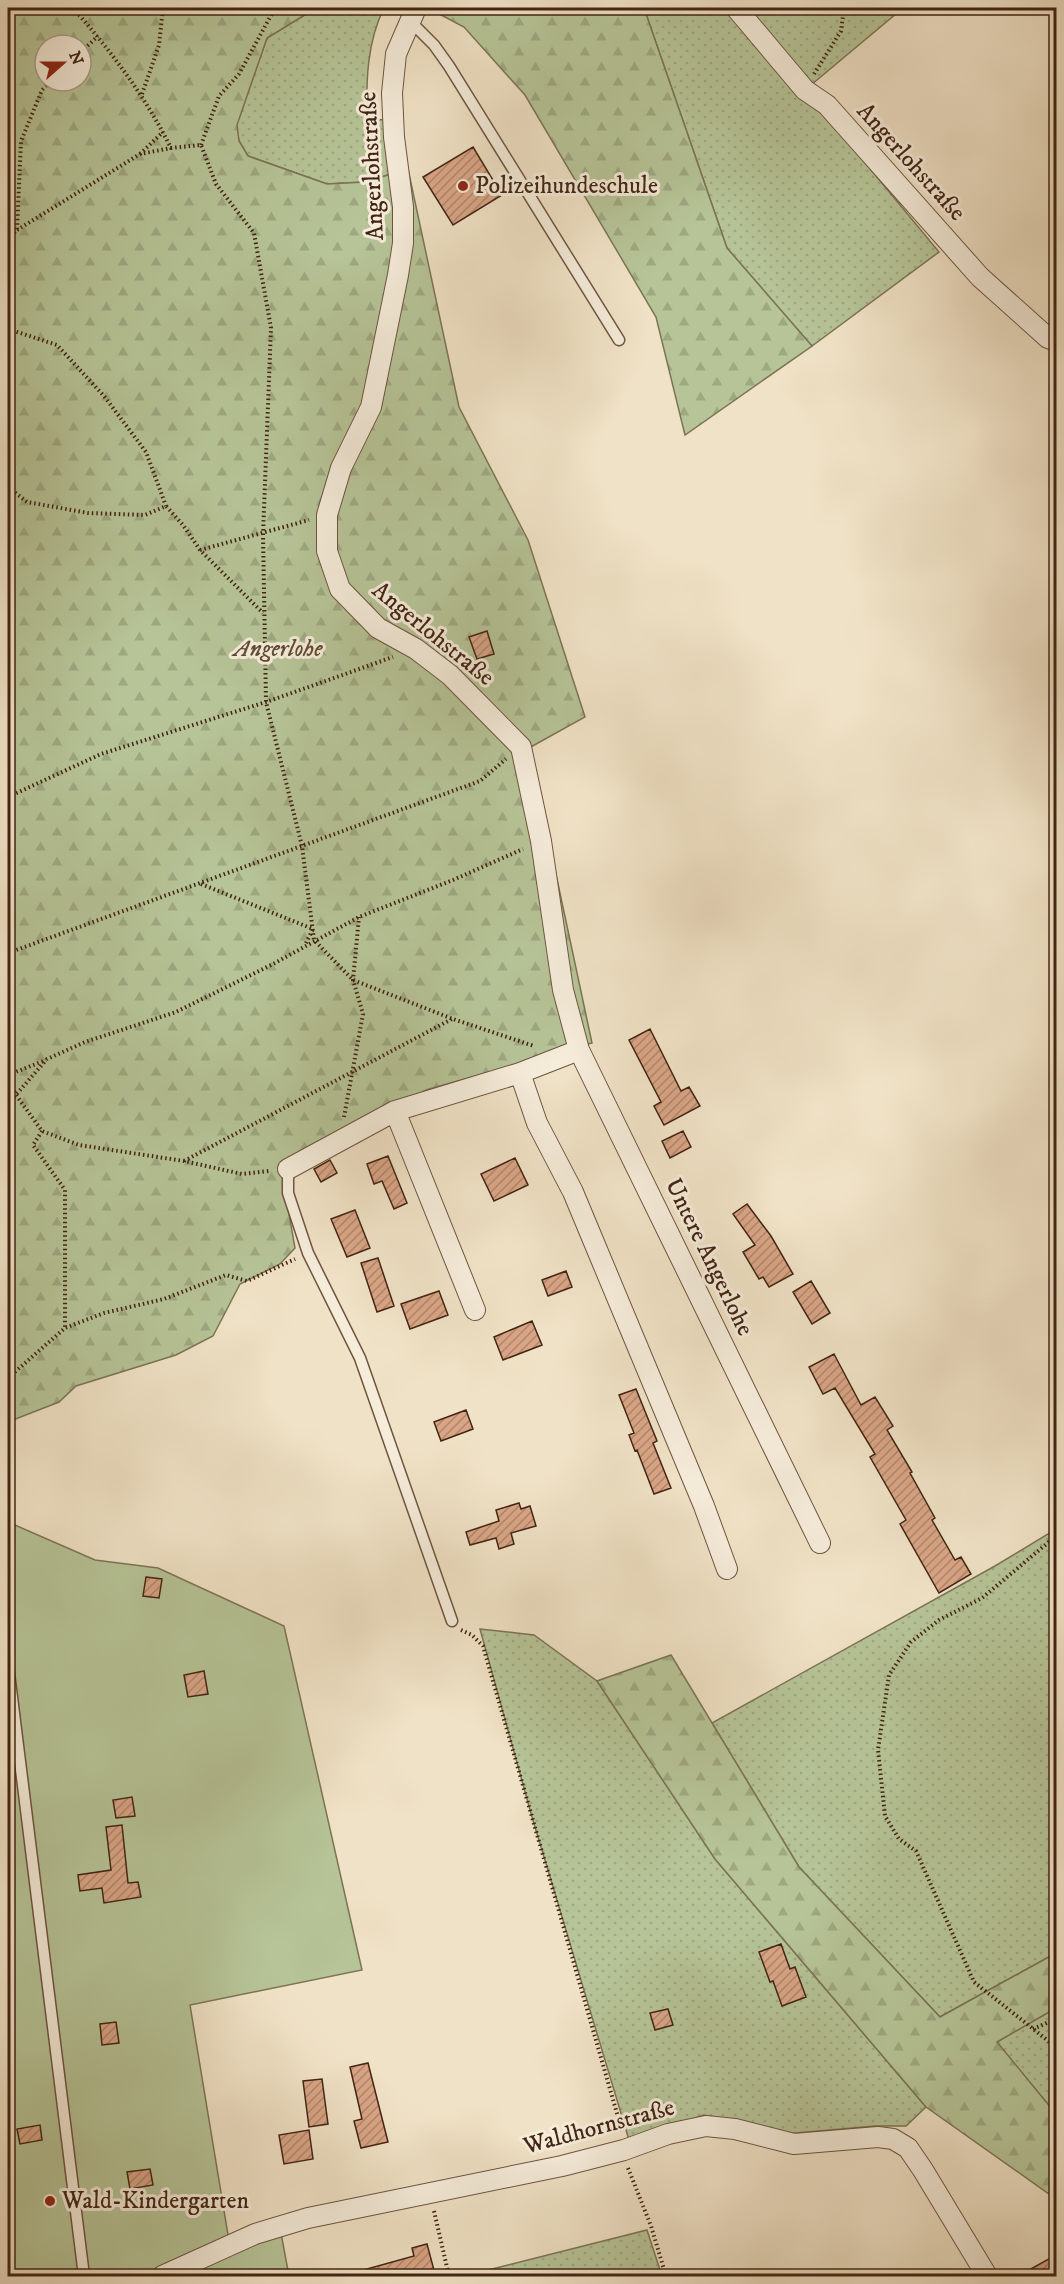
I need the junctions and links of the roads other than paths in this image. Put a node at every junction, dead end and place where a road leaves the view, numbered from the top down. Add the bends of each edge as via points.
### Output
1 (736, 8) edge
2 (413, 14) edge
3 (619, 340) dead end
4 (1056, 341) edge
5 (570, 1053) junction
6 (520, 1073) junction
7 (395, 1111) junction
8 (288, 1169) joint
9 (475, 1310) dead end
10 (820, 1542) dead end
11 (727, 1569) dead end
12 (452, 1621) road end
13 (8, 1665) edge
14 (167, 2275) edge
15 (84, 2277) edge
16 (987, 2277) edge

1 - 4 street, Angerlohstraße via 804,90 826,105 980,277
2 - 3 lane
2 - 5 street, Angerlohstraße via 396,54 392,93 403,207 398,275 371,407 341,468 327,515 327,551 340,589 378,628 416,649 450,675 520,747 541,841
5 - 6 street
5 - 10 street, Untere Angerlohe
6 - 7 street
6 - 11 street via 537,1123 577,1202
7 - 8 street
7 - 9 street
8 - 12 lane via 288,1192 308,1253 360,1358
13 - 15 lane
14 - 16 street, Waldhornstraße via 266,2231 308,2218 562,2166 706,2126 794,2144 893,2139 908,2148 923,2170

